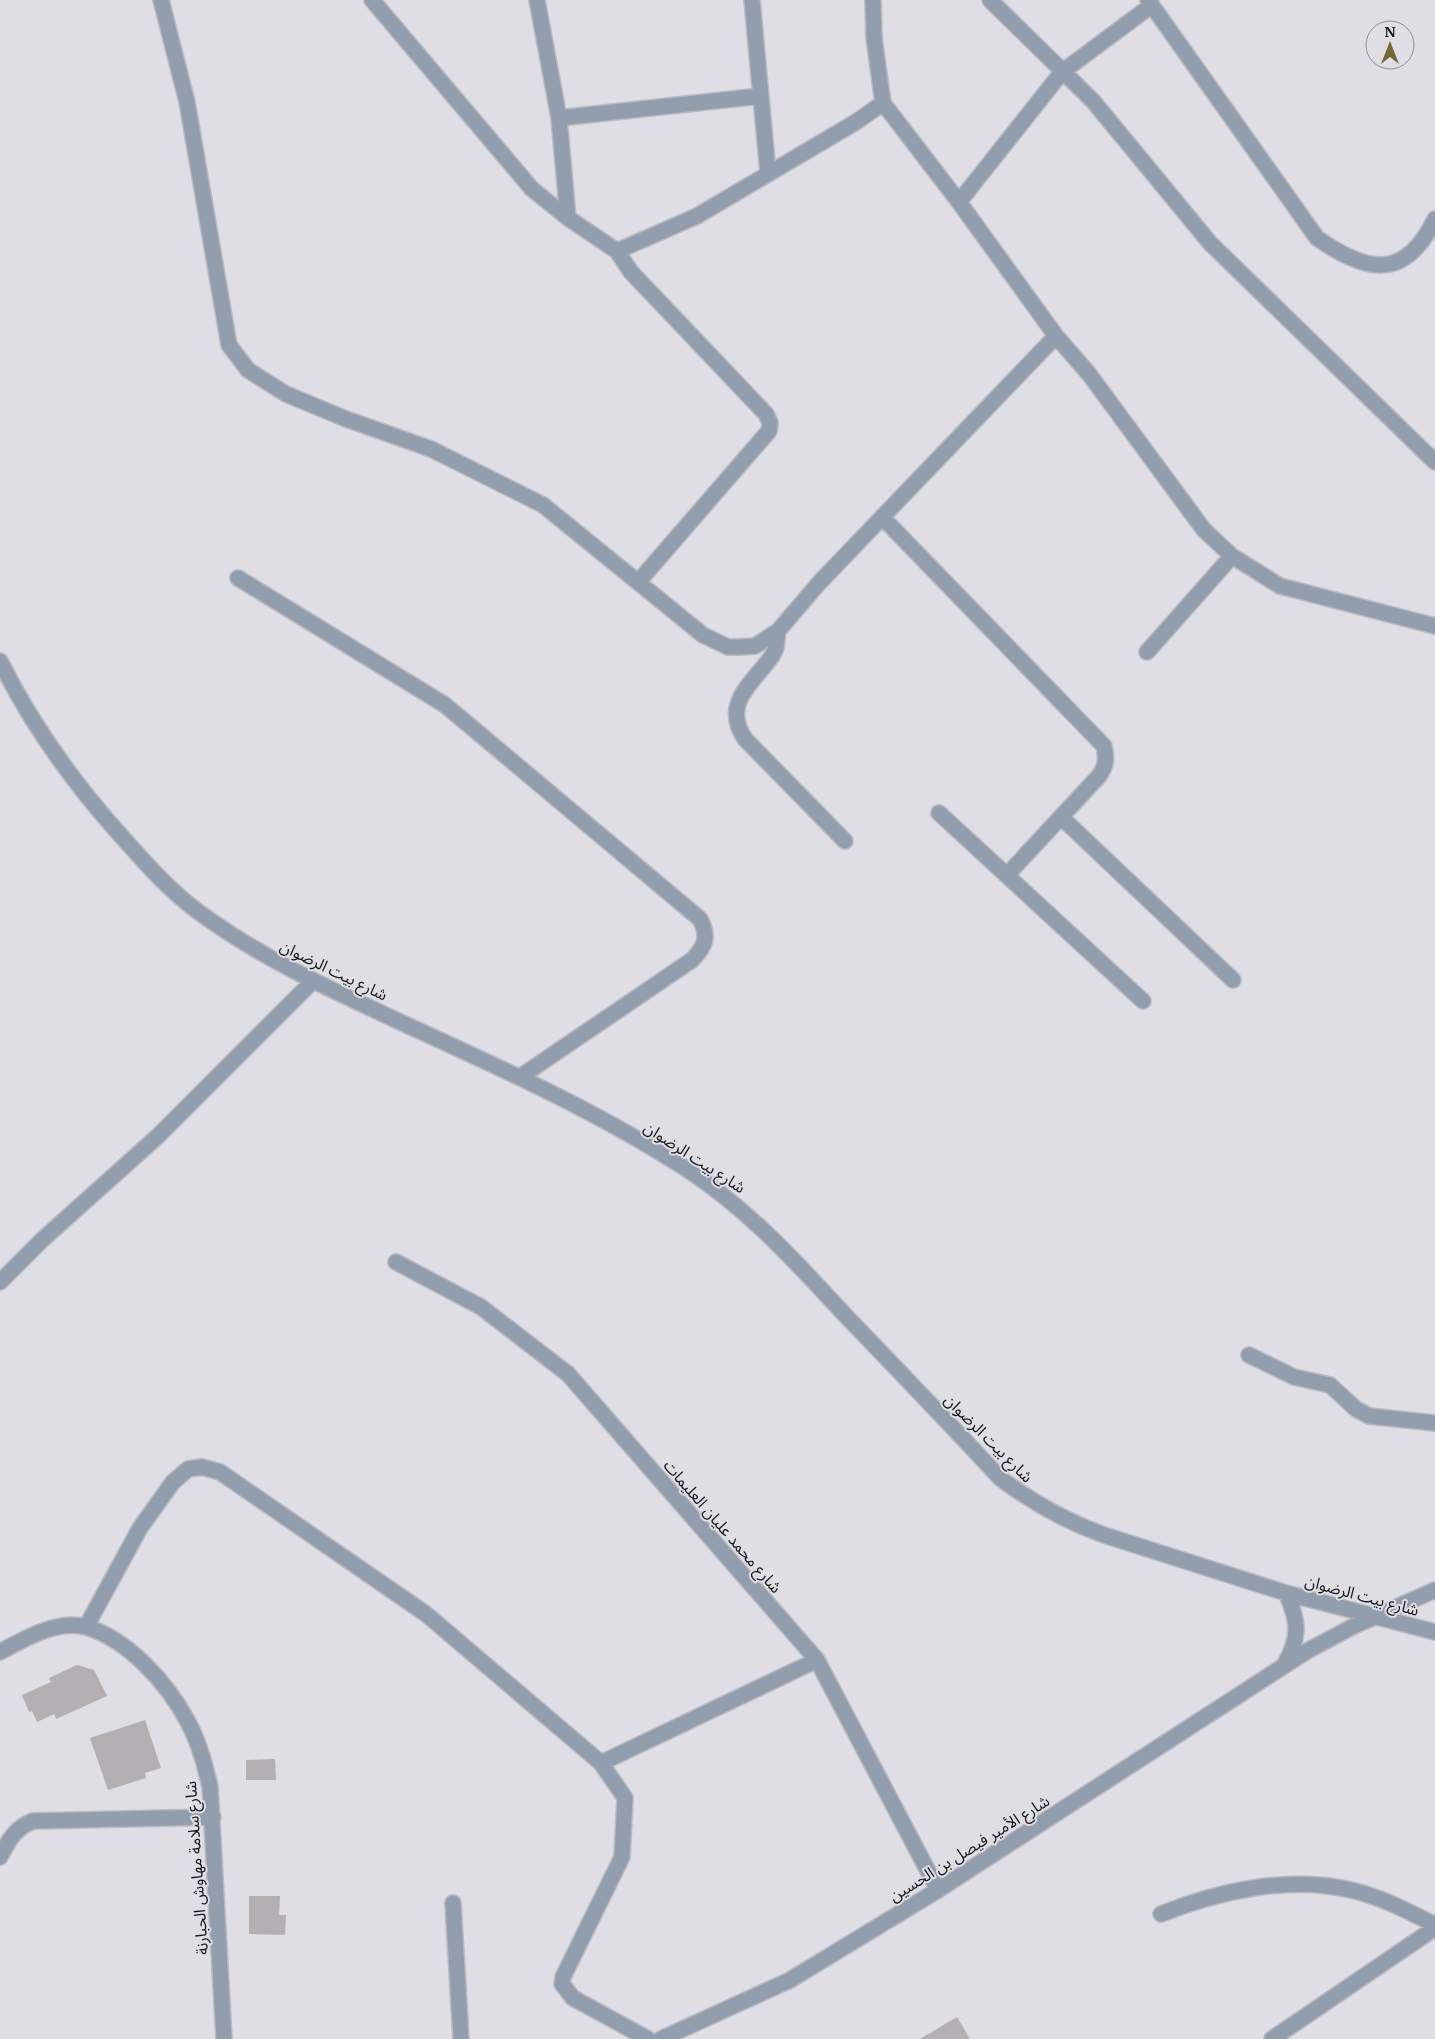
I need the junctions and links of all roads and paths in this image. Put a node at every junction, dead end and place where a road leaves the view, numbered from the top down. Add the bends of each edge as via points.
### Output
1 (161, 0) edge
2 (372, 0) edge
3 (537, 0) edge
4 (752, 0) edge
5 (873, 0) edge
6 (990, 0) edge
7 (1150, 3) edge
8 (1062, 72) junction
9 (760, 96) junction
10 (883, 103) junction
11 (559, 118) junction
12 (768, 173) junction
13 (959, 202) junction
14 (568, 218) junction
15 (1435, 220) edge
16 (617, 251) junction
17 (1056, 336) junction
18 (1435, 462) edge
19 (882, 517) junction
20 (1232, 556) junction
21 (238, 578) dead end
22 (639, 581) junction
23 (1435, 626) edge
24 (778, 631) junction
25 (1147, 652) dead end
26 (0, 661) edge
27 (940, 813) dead end
28 (1060, 817) junction
29 (845, 841) dead end
30 (1007, 875) junction
31 (1234, 980) dead end
32 (313, 981) junction
33 (1143, 1000) dead end
34 (520, 1077) junction
35 (396, 1262) dead end
36 (0, 1282) edge
37 (1249, 1355) dead end
38 (1435, 1423) edge
39 (1435, 1590) edge
40 (1286, 1593) junction
41 (1379, 1616) junction
42 (86, 1627) junction
43 (1435, 1632) edge
44 (0, 1652) edge
45 (817, 1660) junction
46 (1284, 1666) junction
47 (602, 1763) junction
48 (213, 1817) junction
49 (0, 1857) edge
50 (938, 1890) junction
51 (452, 1903) dead end
52 (1161, 1914) dead end
53 (1435, 1926) edge
54 (224, 2039) edge
55 (461, 2039) edge
56 (648, 2039) edge
57 (661, 2039) edge
58 (1272, 2039) edge

1 - 22 street via 187,102 229,345 248,370 286,394 431,449 543,505
2 - 14 street via 532,189
3 - 11 street
4 - 9 street
5 - 10 street via 874,38
6 - 8 street
7 - 8 street
7 - 15 street via 1317,238 1338,251 1376,266 1408,258
8 - 13 street
8 - 18 street via 1093,101 1210,243
9 - 11 street
9 - 12 street
10 - 12 street
10 - 13 street
11 - 14 street
12 - 16 street via 697,216
13 - 17 street
14 - 16 street
16 - 22 street via 631,272 766,414 770,423 769,431
17 - 19 street
17 - 20 street via 1089,374 1204,530
19 - 24 street
19 - 28 street via 1104,746 1105,767
20 - 23 street via 1280,586
20 - 25 street
21 - 34 street via 445,705 700,919 707,940 692,960
22 - 24 street via 704,635 728,647 755,646
24 - 29 street via 772,656 739,699 737,723 745,740
26 - 32 street, شارع بيت الرضوان via 22,705 60,762 168,887 228,932
27 - 30 street
28 - 30 street
28 - 31 street
30 - 33 street
32 - 34 street, شارع بيت الرضوان
32 - 36 street via 158,1136
34 - 40 street, شارع بيت الرضوان via 615,1127 728,1198 778,1244 1000,1478 1026,1498 1074,1524
35 - 45 street, شارع محمد عليان العليمات via 481,1307 568,1374
37 - 38 street via 1294,1377 1330,1385 1368,1416
39 - 41 street, شارع الأمير فيصل بن الحسين
40 - 41 street, شارع بيت الرضوان
40 - 46 street via 1294,1610 1297,1630 1294,1648
41 - 43 street, شارع بيت الرضوان
41 - 46 street, شارع الأمير فيصل بن الحسين via 1330,1638
42 - 44 street, شارع سلامة مهاوش الحبارنة via 44,1631
42 - 47 street via 140,1528 173,1482 188,1469 202,1467 220,1472 426,1614
42 - 48 street, شارع سلامة مهاوش الحبارنة via 115,1641 130,1653 177,1703 205,1764
45 - 47 street
45 - 50 street, شارع محمد عليان العليمات
46 - 50 street, شارع الأمير فيصل بن الحسين
47 - 56 street via 626,1798 622,1857 563,1976 562,1984 573,1998
48 - 49 street via 33,1821 21,1826
48 - 54 street, شارع سلامة مهاوش الحبارنة
50 - 57 street, شارع الأمير فيصل بن الحسين via 790,1980
51 - 55 street
52 - 53 street via 1229,1892 1311,1885 1373,1896
53 - 58 street

